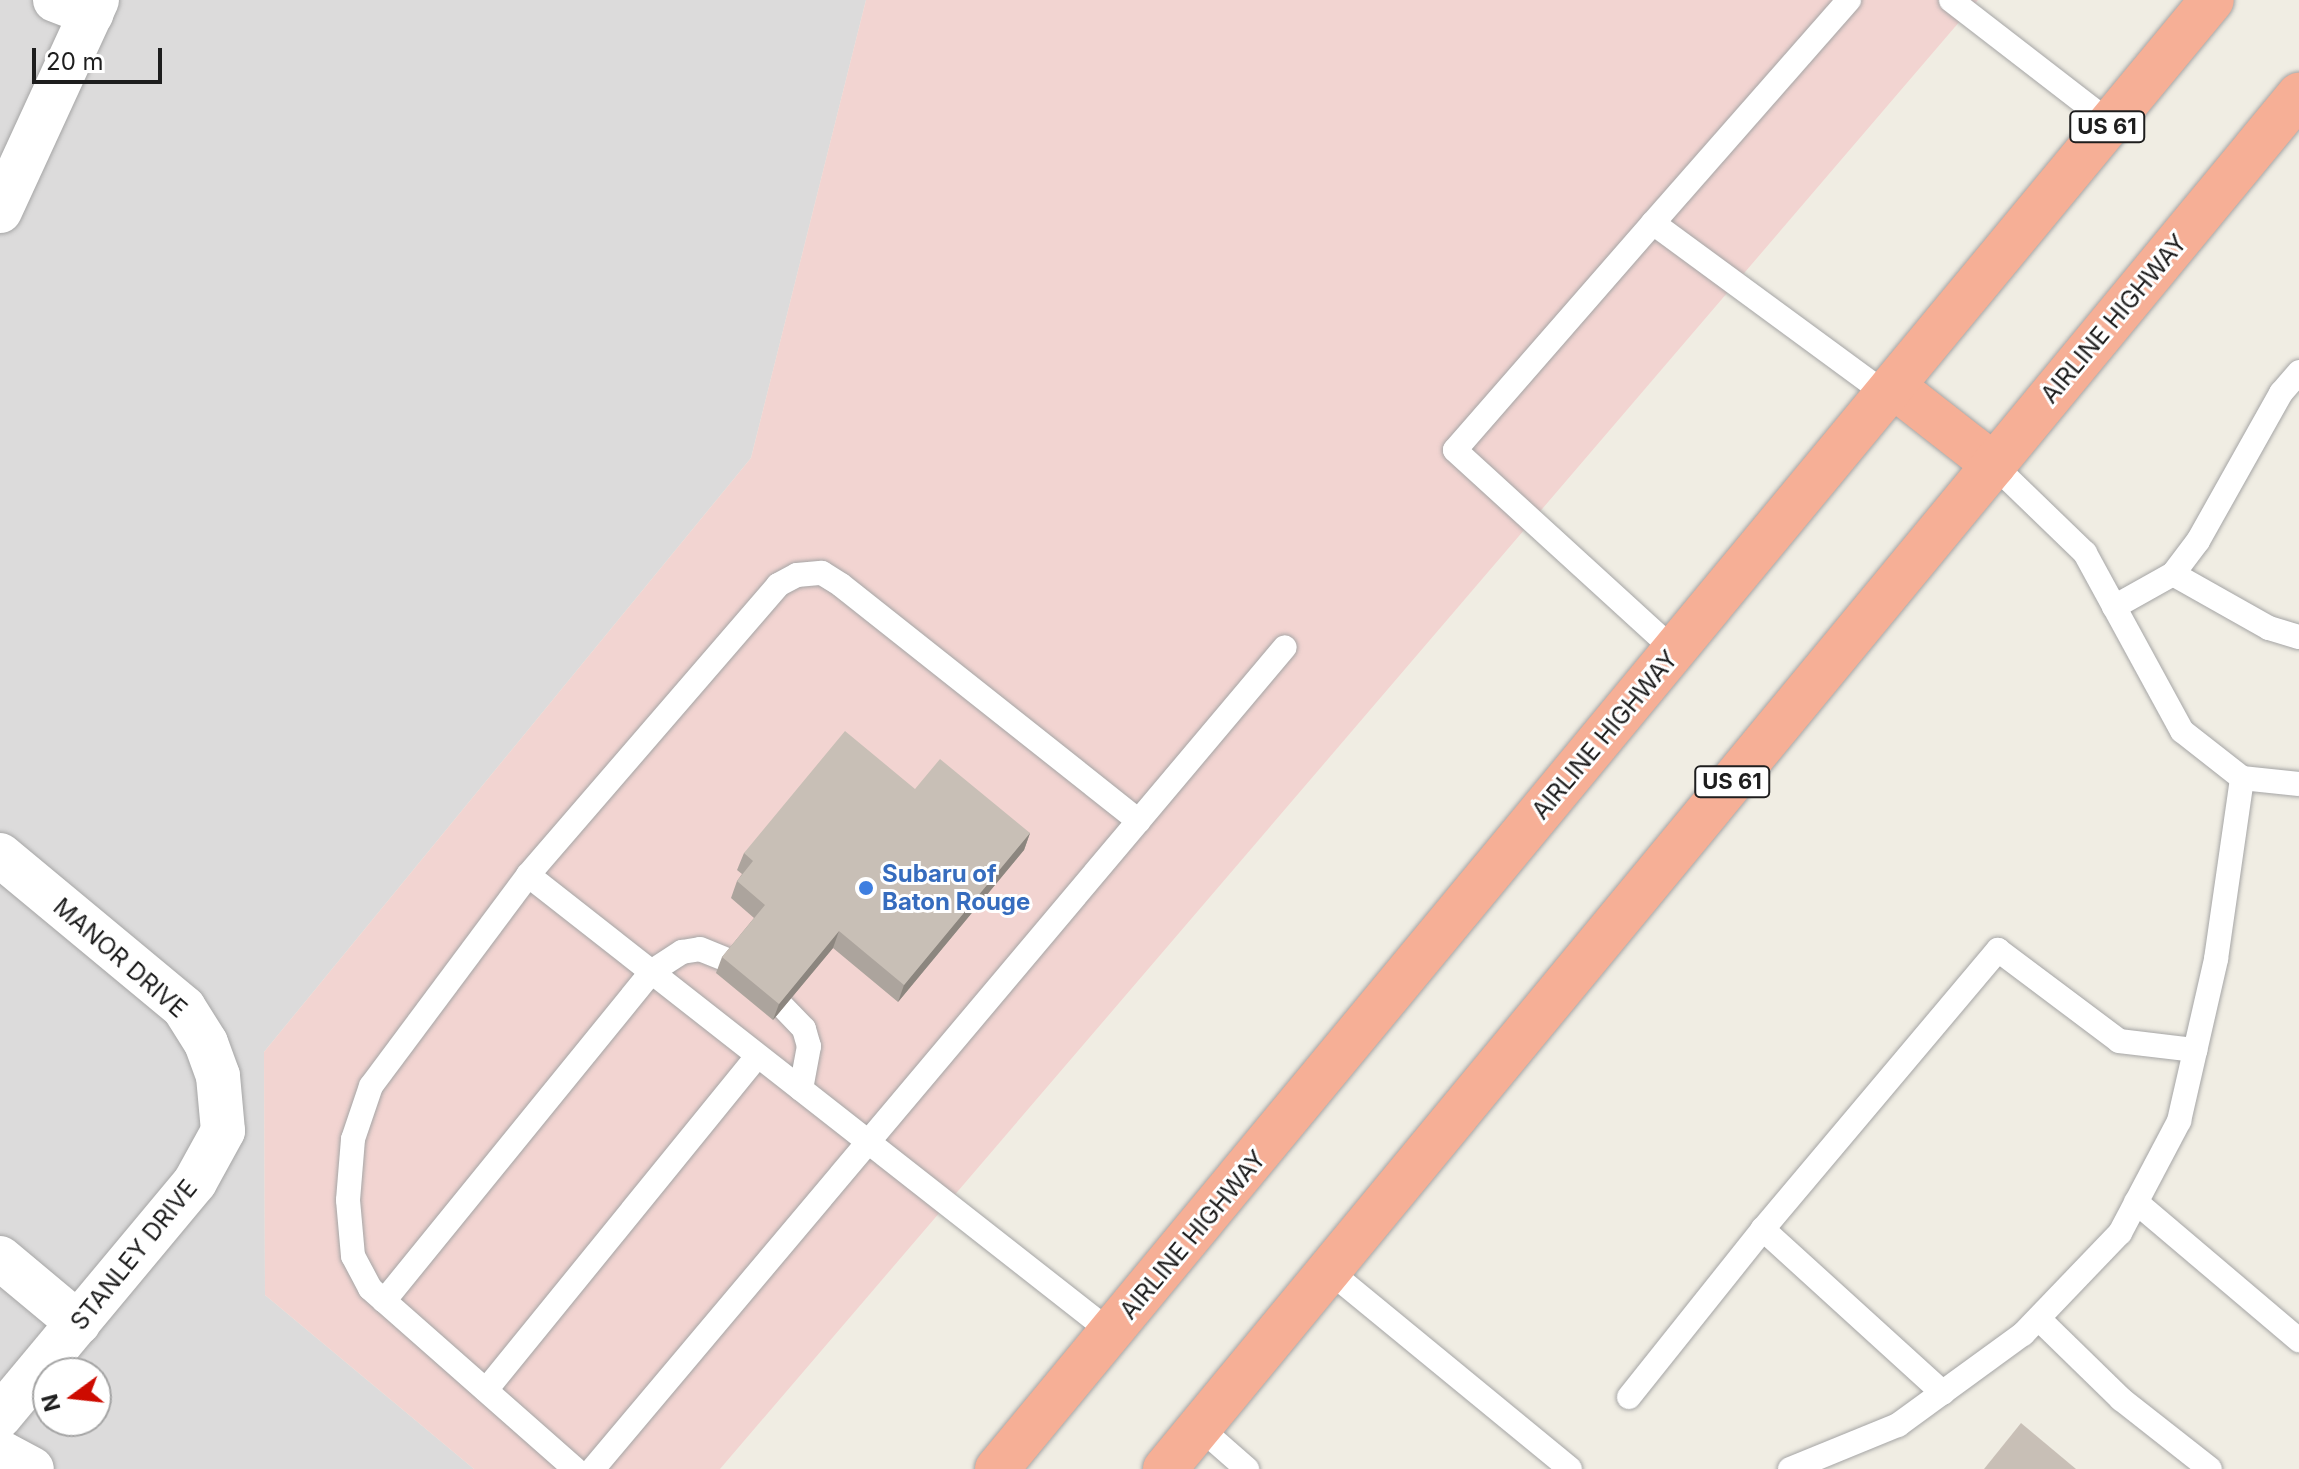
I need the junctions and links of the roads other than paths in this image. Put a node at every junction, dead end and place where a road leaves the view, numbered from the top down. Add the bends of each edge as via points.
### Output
1 (1849, 0) edge
2 (1951, 0) edge
3 (2212, 0) edge
4 (81, 5) edge
5 (2299, 95) edge
6 (2110, 123) junction
7 (0, 211) edge
8 (1653, 223) junction
9 (2299, 372) edge
10 (1890, 390) junction
11 (1994, 465) junction
12 (2173, 574) junction
13 (2114, 607) junction
14 (2299, 637) edge
15 (1285, 647) dead end
16 (1675, 651) junction
17 (2242, 778) junction
18 (2299, 784) edge
19 (1139, 821) junction
20 (0, 855) edge
21 (528, 875) junction
22 (727, 960) edge
23 (651, 972) junction
24 (783, 1007) edge
25 (2195, 1050) junction
26 (757, 1056) junction
27 (218, 1076) joint
28 (801, 1089) junction
29 (868, 1143) junction
30 (2136, 1202) junction
31 (1763, 1229) junction
32 (0, 1258) edge
33 (1328, 1270) junction
34 (384, 1301) junction
35 (2039, 1319) junction
36 (78, 1323) junction
37 (1112, 1333) junction
38 (2299, 1340) edge
39 (486, 1390) junction
40 (1943, 1393) junction
41 (1629, 1397) dead end
42 (0, 1416) edge
43 (1199, 1427) junction
44 (0, 1452) edge
45 (32, 1469) edge
46 (575, 1469) edge
47 (593, 1469) edge
48 (997, 1469) edge
49 (1165, 1469) edge
50 (1247, 1469) edge
51 (1570, 1469) edge
52 (1790, 1469) edge
53 (2210, 1469) edge

1 - 8 lane
2 - 6 lane
3 - 6 highway, AIRLINE HIGHWAY / US 61
4 - 7 street
5 - 11 highway, AIRLINE HIGHWAY / US 61
6 - 10 highway, AIRLINE HIGHWAY / US 61
8 - 10 lane
8 - 16 lane via 1455,450
9 - 12 lane via 2281,393 2198,541
10 - 11 highway
10 - 16 highway, AIRLINE HIGHWAY / US 61
11 - 13 lane via 2085,553
11 - 33 highway, AIRLINE HIGHWAY / US 61
12 - 13 lane
12 - 14 lane via 2269,628
13 - 17 lane via 2182,731
15 - 19 lane
16 - 37 highway, AIRLINE HIGHWAY / US 61
17 - 18 lane
17 - 25 lane via 2216,959
19 - 21 lane via 841,585 822,573 797,575 778,585
19 - 29 lane
20 - 27 street, MANOR DRIVE via 184,1008 206,1043
21 - 23 lane
21 - 34 lane via 371,1086 353,1139 348,1200 353,1256 370,1288
22 - 23 lane via 700,949 682,952
23 - 26 lane
23 - 34 lane
24 - 28 lane via 804,1029 809,1046
25 - 30 lane via 2179,1121
25 - 31 lane via 2119,1041 1998,950
26 - 28 lane
26 - 39 lane
27 - 36 street, STANLEY DRIVE via 223,1131 195,1182
28 - 29 lane
29 - 37 lane
29 - 47 lane
30 - 35 lane via 2120,1233
30 - 38 lane
31 - 40 lane
31 - 41 lane
32 - 36 street
33 - 43 highway, AIRLINE HIGHWAY / US 61
33 - 51 lane
34 - 39 lane
35 - 40 lane
35 - 53 lane via 2121,1399
36 - 42 street, STANLEY DRIVE
37 - 48 highway, AIRLINE HIGHWAY / US 61
39 - 46 lane
40 - 52 lane via 1898,1425
43 - 49 highway, AIRLINE HIGHWAY / US 61
43 - 50 lane
44 - 45 street

